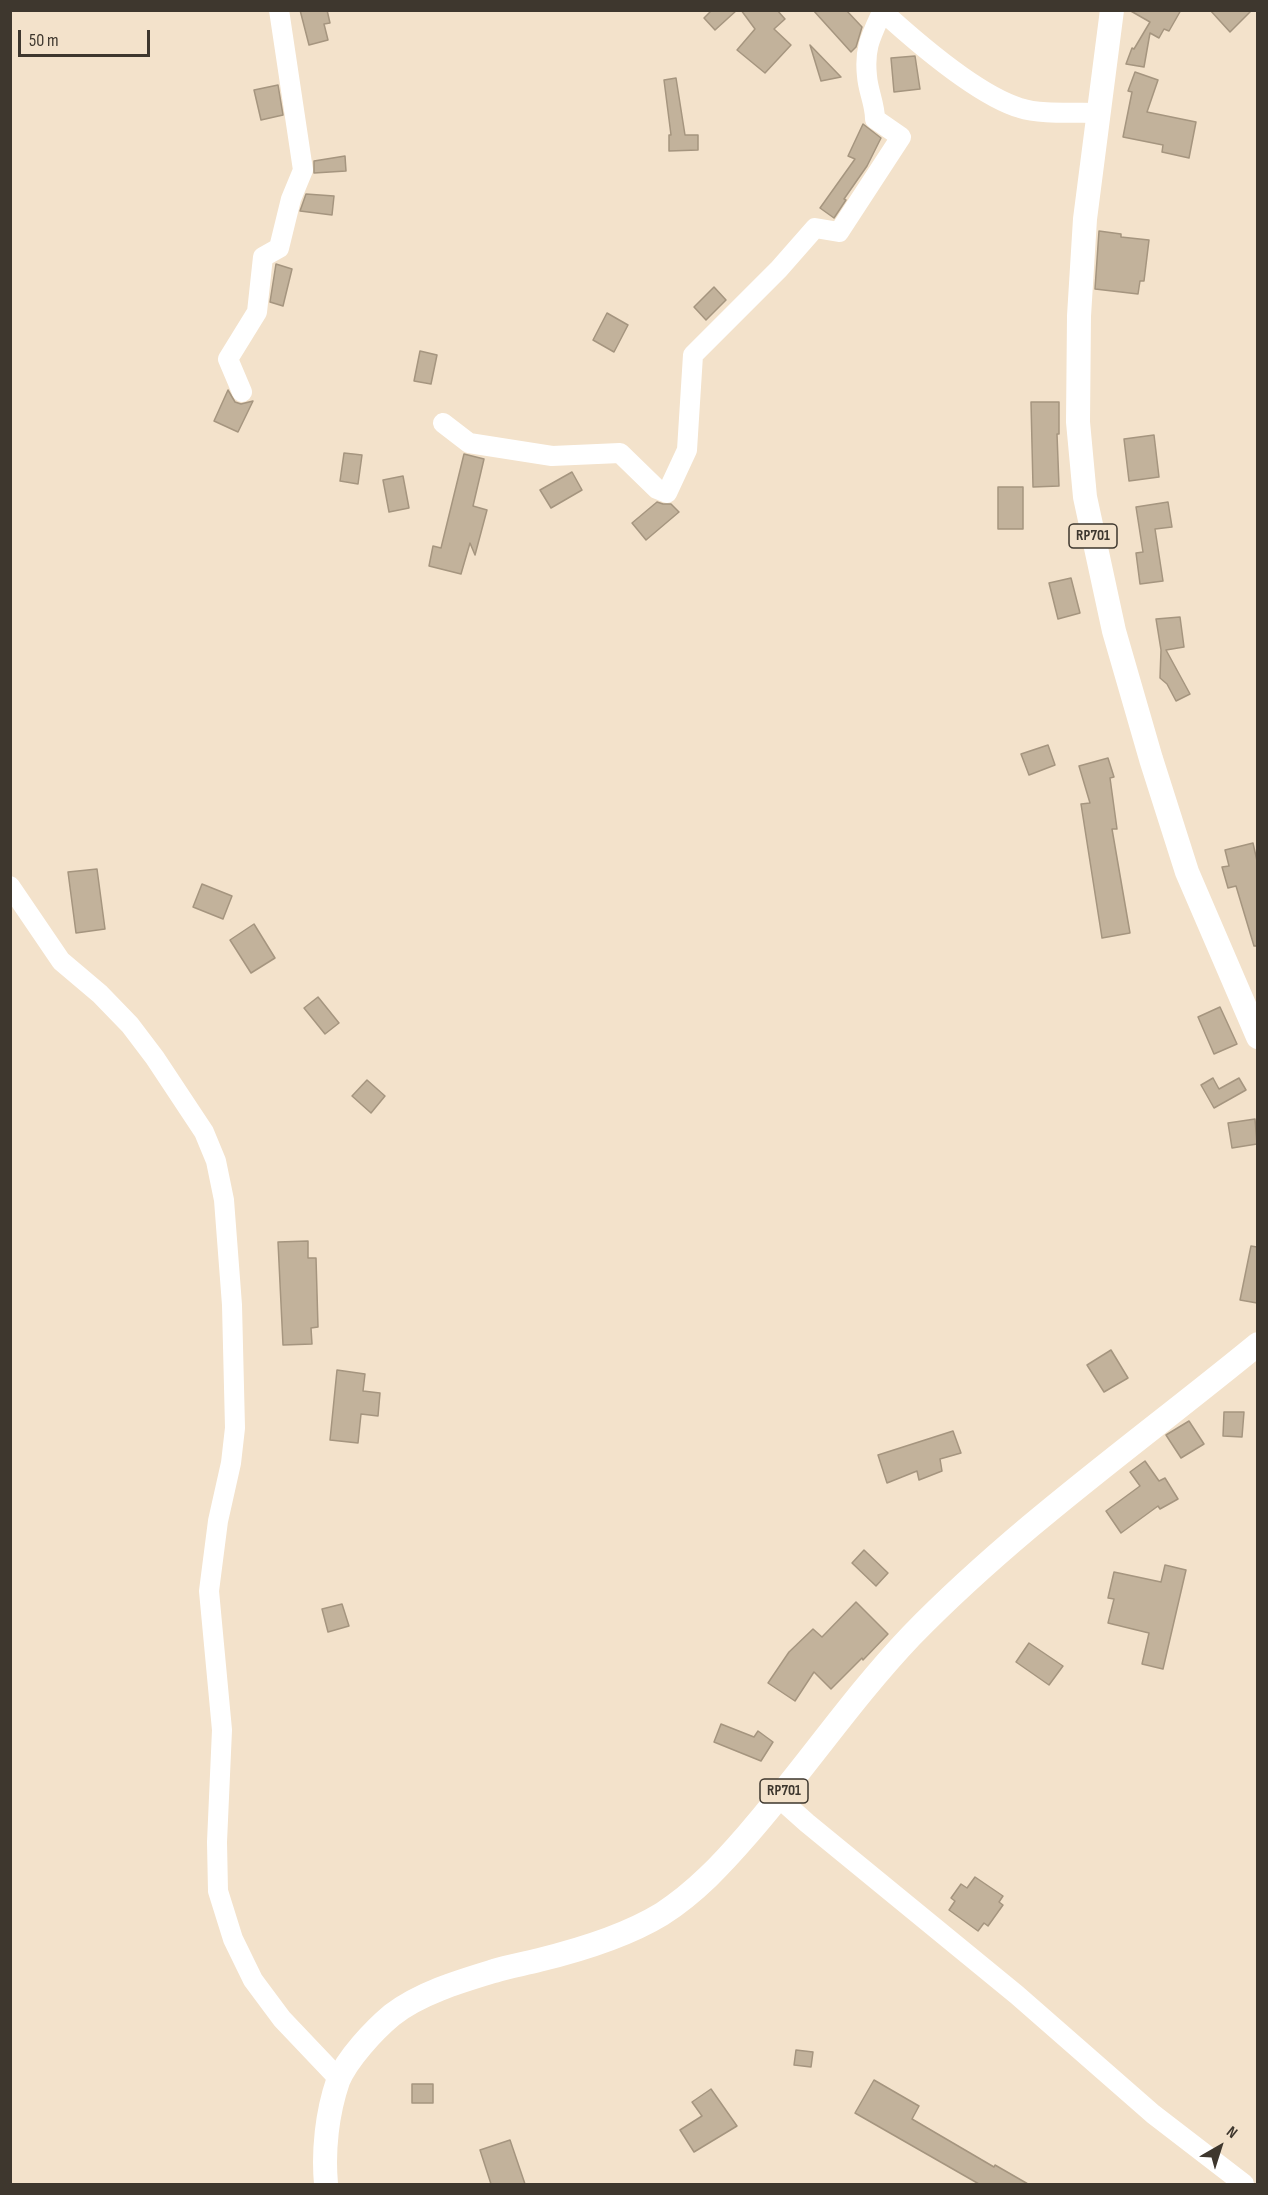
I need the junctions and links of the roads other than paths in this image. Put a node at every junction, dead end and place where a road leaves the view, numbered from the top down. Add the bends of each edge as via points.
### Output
1 (279, 10) edge
2 (1112, 10) edge
3 (882, 11) edge
4 (1098, 113) junction
5 (242, 392) dead end
6 (443, 423) dead end
7 (10, 886) edge
8 (1257, 1037) edge
9 (1257, 1344) edge
10 (779, 1798) junction
11 (339, 2079) junction
12 (326, 2184) edge
13 (1244, 2184) edge

1 - 5 street via 303,170 279,248 263,257 256,312 228,359
2 - 4 main road, RP701
3 - 4 street via 1002,101 1021,109
3 - 6 street via 866,45 867,77 875,119 901,137 840,232 815,228 693,355 687,450 667,493 657,489 620,453 552,456 469,443
4 - 8 main road, RP701 via 1085,219 1078,350 1078,422 1085,497 1114,631 1158,782 1187,872
7 - 11 street via 61,961 122,1017 155,1058 204,1132 216,1161 226,1223 236,1428 209,1591 222,1730 218,1891 233,1938 254,1980 282,2019
9 - 10 main road, RP701 via 1055,1505 946,1600 900,1648
10 - 11 main road, RP701 via 694,1892 659,1916 607,1940 497,1970 418,2000 373,2033
10 - 13 street via 1017,1995 1153,2114
11 - 12 main road, RP701 via 326,2133

